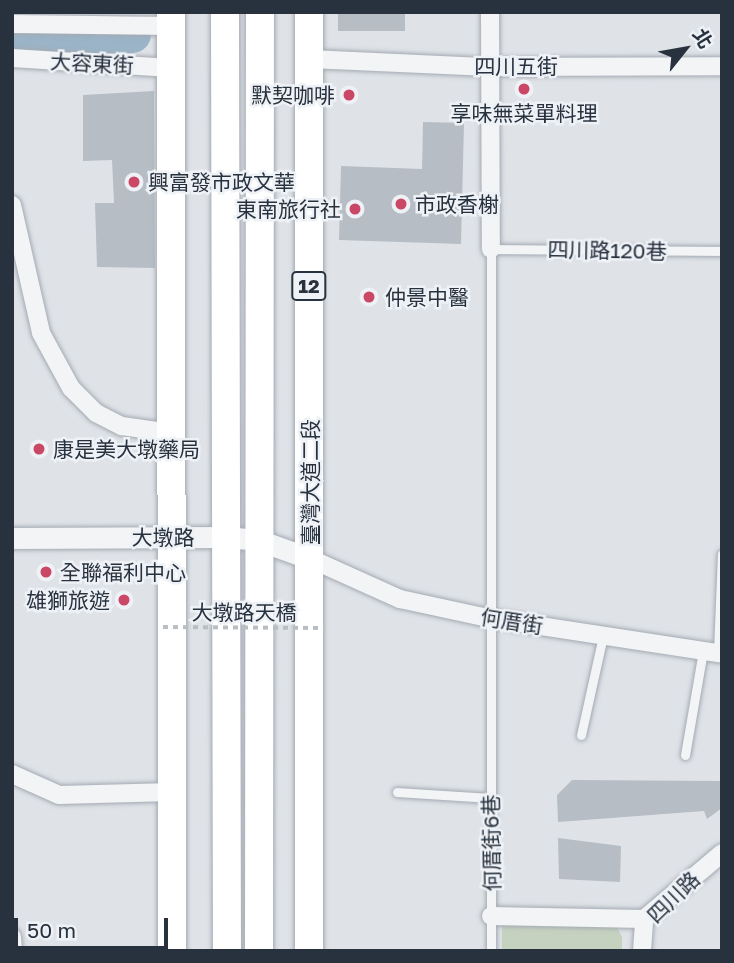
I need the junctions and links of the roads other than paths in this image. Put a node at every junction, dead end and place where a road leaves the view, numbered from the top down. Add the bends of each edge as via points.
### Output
1 (225, 12) edge
2 (260, 12) edge
3 (309, 12) edge
4 (490, 12) edge
5 (171, 19) edge
6 (12, 24) edge
7 (12, 58) edge
8 (310, 59) junction
9 (722, 66) edge
10 (489, 67) junction
11 (171, 68) junction
12 (12, 205) edge
13 (491, 249) junction
14 (722, 251) edge
15 (30, 293) junction
16 (12, 298) edge
17 (171, 433) junction
18 (171, 537) junction
19 (225, 537) junction
20 (12, 538) edge
21 (258, 540) junction
22 (722, 554) edge
23 (311, 559) junction
24 (488, 618) junction
25 (603, 636) junction
26 (714, 653) edge
27 (581, 735) dead end
28 (685, 755) dead end
29 (12, 774) edge
30 (172, 792) junction
31 (397, 792) dead end
32 (490, 798) junction
33 (722, 853) edge
34 (491, 916) junction
35 (644, 919) junction
36 (12, 937) edge
37 (13, 951) edge
38 (172, 951) edge
39 (227, 951) edge
40 (259, 951) edge
41 (309, 951) edge
42 (491, 951) edge
43 (642, 951) edge

1 - 19 main road
2 - 21 main road, 12
3 - 8 main road, 臺灣大道二段 / 12
4 - 10 street
5 - 6 street, 大容東街
5 - 11 main road
7 - 11 street, 大容東街
8 - 10 street, 四川五街
8 - 23 main road, 臺灣大道二段 / 12
9 - 10 street, 四川五街
10 - 13 street
11 - 17 main road
12 - 15 street
13 - 14 lane, 四川路120巷
13 - 24 lane, 何厝街6巷
15 - 16 street
15 - 17 street via 54,363 96,413 122,426
17 - 18 main road
18 - 19 street, 大墩路
18 - 20 street, 大墩路
18 - 30 main road
19 - 21 street, 大墩路
19 - 39 main road
21 - 23 street, 大墩路
21 - 40 main road, 12
22 - 26 lane
23 - 24 street, 何厝街 via 400,599
23 - 41 main road, 臺灣大道二段 / 12
24 - 25 street, 何厝街
24 - 32 lane, 何厝街6巷
25 - 26 street, 何厝街
25 - 27 lane
26 - 28 lane
29 - 30 street via 59,795
30 - 38 main road
31 - 32 lane
32 - 34 lane, 何厝街6巷
33 - 35 street, 四川路
34 - 35 street, 何厝街6巷
34 - 42 lane
35 - 43 street, 四川路
36 - 37 street

